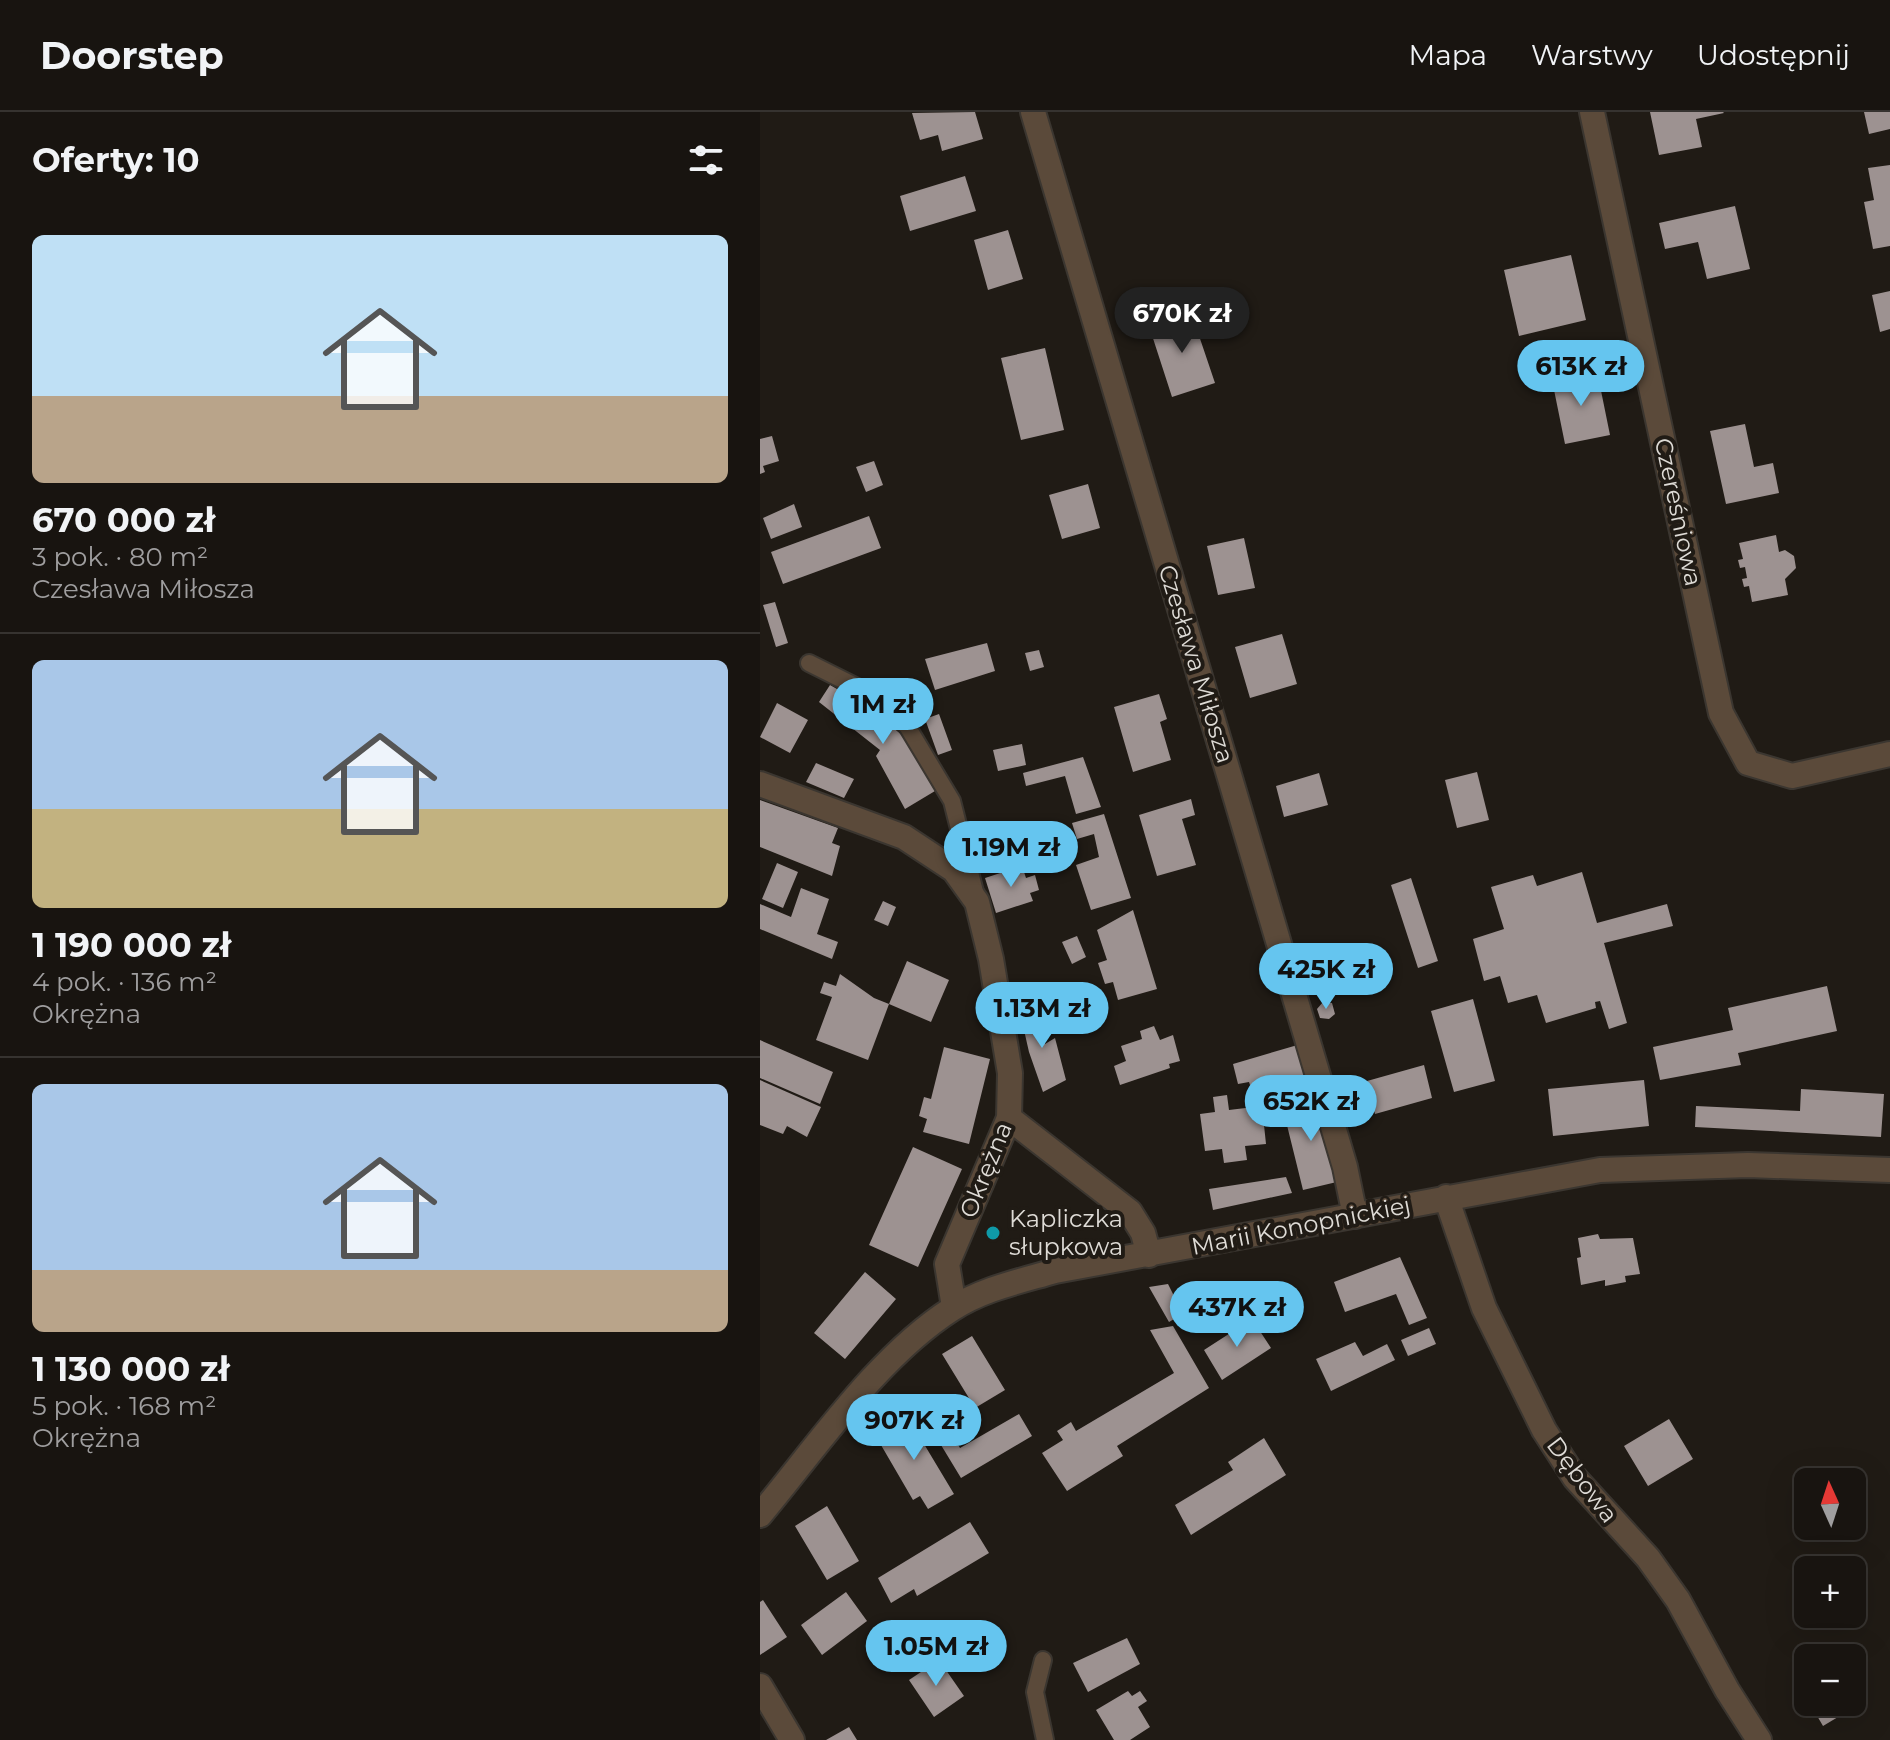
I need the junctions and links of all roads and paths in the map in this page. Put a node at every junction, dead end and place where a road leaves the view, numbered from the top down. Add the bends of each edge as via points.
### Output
1 (1033, 112) edge
2 (1592, 112) edge
3 (809, 663) dead end
4 (1890, 754) edge
5 (760, 784) edge
6 (977, 902) junction
7 (1009, 1118) junction
8 (1890, 1170) edge
9 (1446, 1197) junction
10 (1355, 1216) junction
11 (1149, 1255) junction
12 (954, 1307) junction
13 (760, 1515) edge
14 (1043, 1660) dead end
15 (760, 1686) edge
16 (792, 1740) edge
17 (1045, 1740) edge
18 (1759, 1740) edge

1 - 10 street, Czesława Miłosza via 1337,1138
2 - 4 street, Czereśniowa via 1721,713 1748,763 1792,776
3 - 6 lane via 863,690 907,726 952,801
5 - 6 street, Okrężna via 904,837 954,870
6 - 7 street, Okrężna via 1010,1073
7 - 11 street via 1130,1212
7 - 12 street, Okrężna via 947,1264
8 - 9 street, Marii Konopnickiej via 1670,1165 1600,1170
9 - 10 street, Marii Konopnickiej
9 - 18 street, Dębowa via 1484,1308 1544,1430 1575,1478 1648,1558 1678,1600
10 - 11 street, Marii Konopnickiej
11 - 12 street, Marii Konopnickiej via 1055,1271 989,1290
12 - 13 street, Marii Konopnickiej via 891,1358
14 - 17 lane via 1035,1692
15 - 16 street

